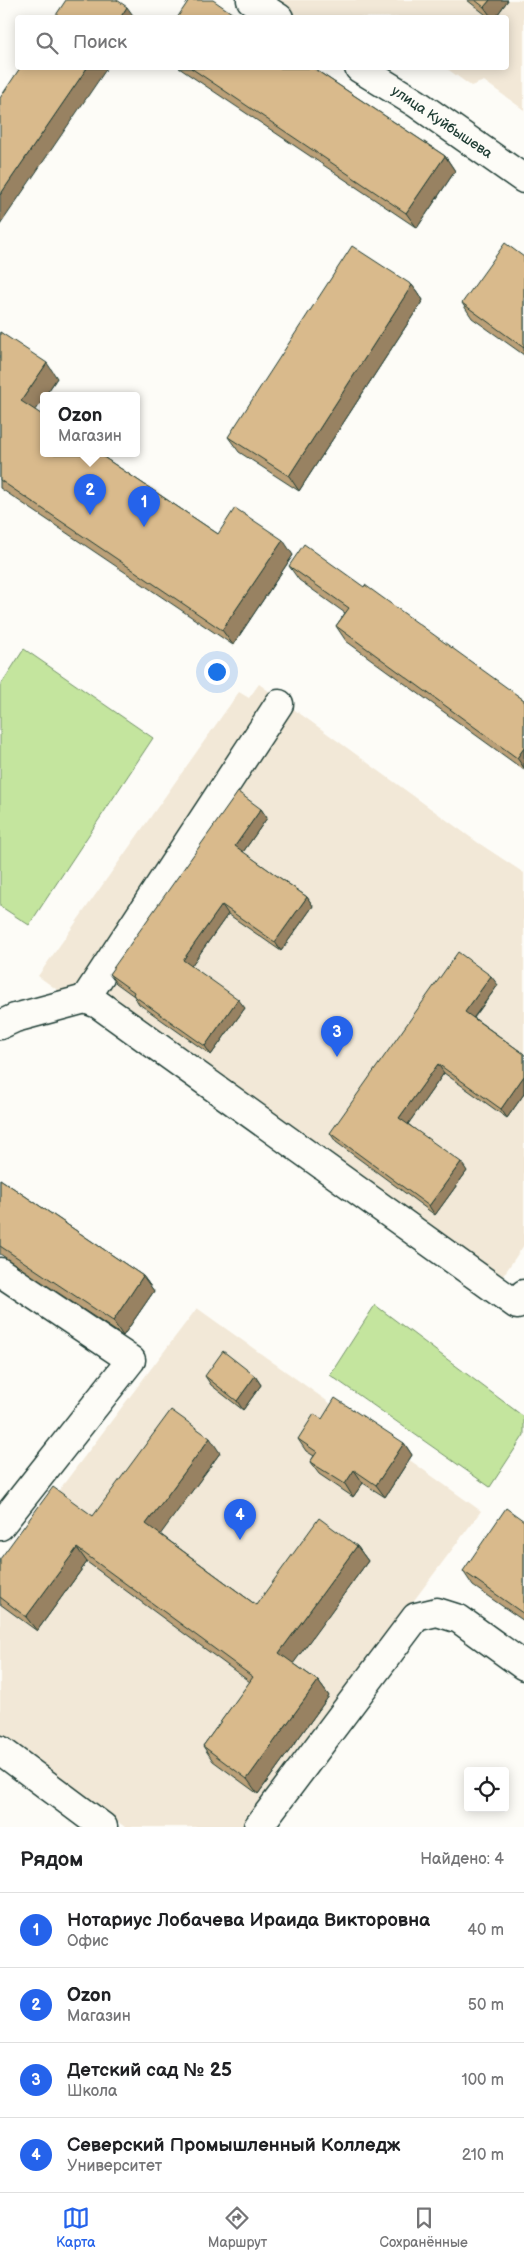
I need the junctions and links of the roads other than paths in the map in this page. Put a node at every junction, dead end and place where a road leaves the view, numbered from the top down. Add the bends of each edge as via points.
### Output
1 (251, 0) edge
2 (274, 15) edge
3 (362, 70) edge
4 (524, 179) edge
5 (280, 704) dead end
6 (85, 999) junction
7 (0, 1025) edge
8 (0, 1272) edge
9 (524, 1294) edge
10 (0, 1526) edge
11 (524, 1666) edge
12 (0, 1750) edge
13 (103, 1827) edge
14 (258, 1827) edge

1 - 2 street
3 - 4 street, улица Куйбышева via 416,103
5 - 6 street
6 - 7 street
6 - 9 street via 98,1004 517,1305
8 - 10 street via 131,1360
11 - 14 street via 459,1619 437,1612 416,1617
12 - 13 street

